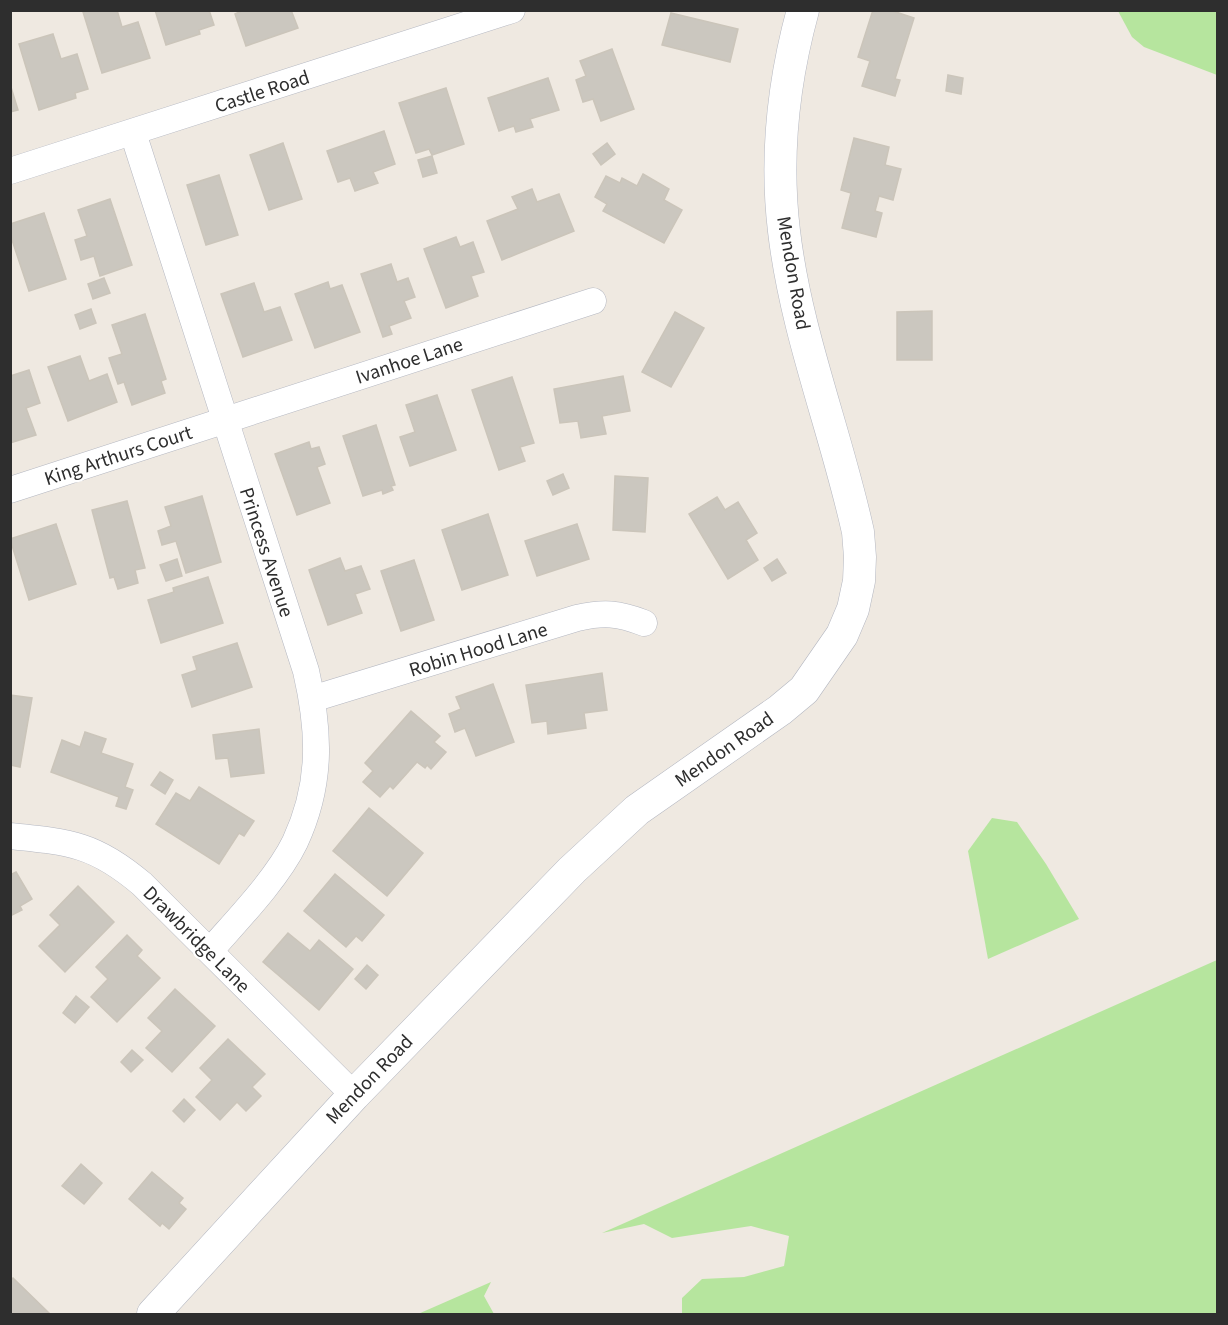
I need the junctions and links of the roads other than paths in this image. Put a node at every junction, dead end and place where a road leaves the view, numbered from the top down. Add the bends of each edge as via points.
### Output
1 (512, 10) edge
2 (803, 10) edge
3 (133, 133) junction
4 (10, 171) edge
5 (593, 301) dead end
6 (225, 419) junction
7 (10, 490) edge
8 (644, 623) dead end
9 (312, 699) junction
10 (10, 836) edge
11 (210, 951) junction
12 (354, 1095) junction
13 (153, 1314) edge

1 - 3 street, Castle Road
2 - 12 street, Mendon Road via 783,105 780,182 784,231 804,332 858,531 859,581 853,609 842,635 804,690 637,810 605,838
3 - 4 street, Castle Road
3 - 6 street, Princess Avenue
5 - 6 street, Ivanhoe Lane
6 - 7 street, King Arthurs Court
6 - 9 street, Princess Avenue
8 - 9 street, Robin Hood Lane via 623,615 600,613 577,618
9 - 11 street, Princess Avenue via 317,756 313,786 294,844 254,901
10 - 11 street, Drawbridge Lane via 76,845 118,864
11 - 12 street, Drawbridge Lane
12 - 13 street, Mendon Road

